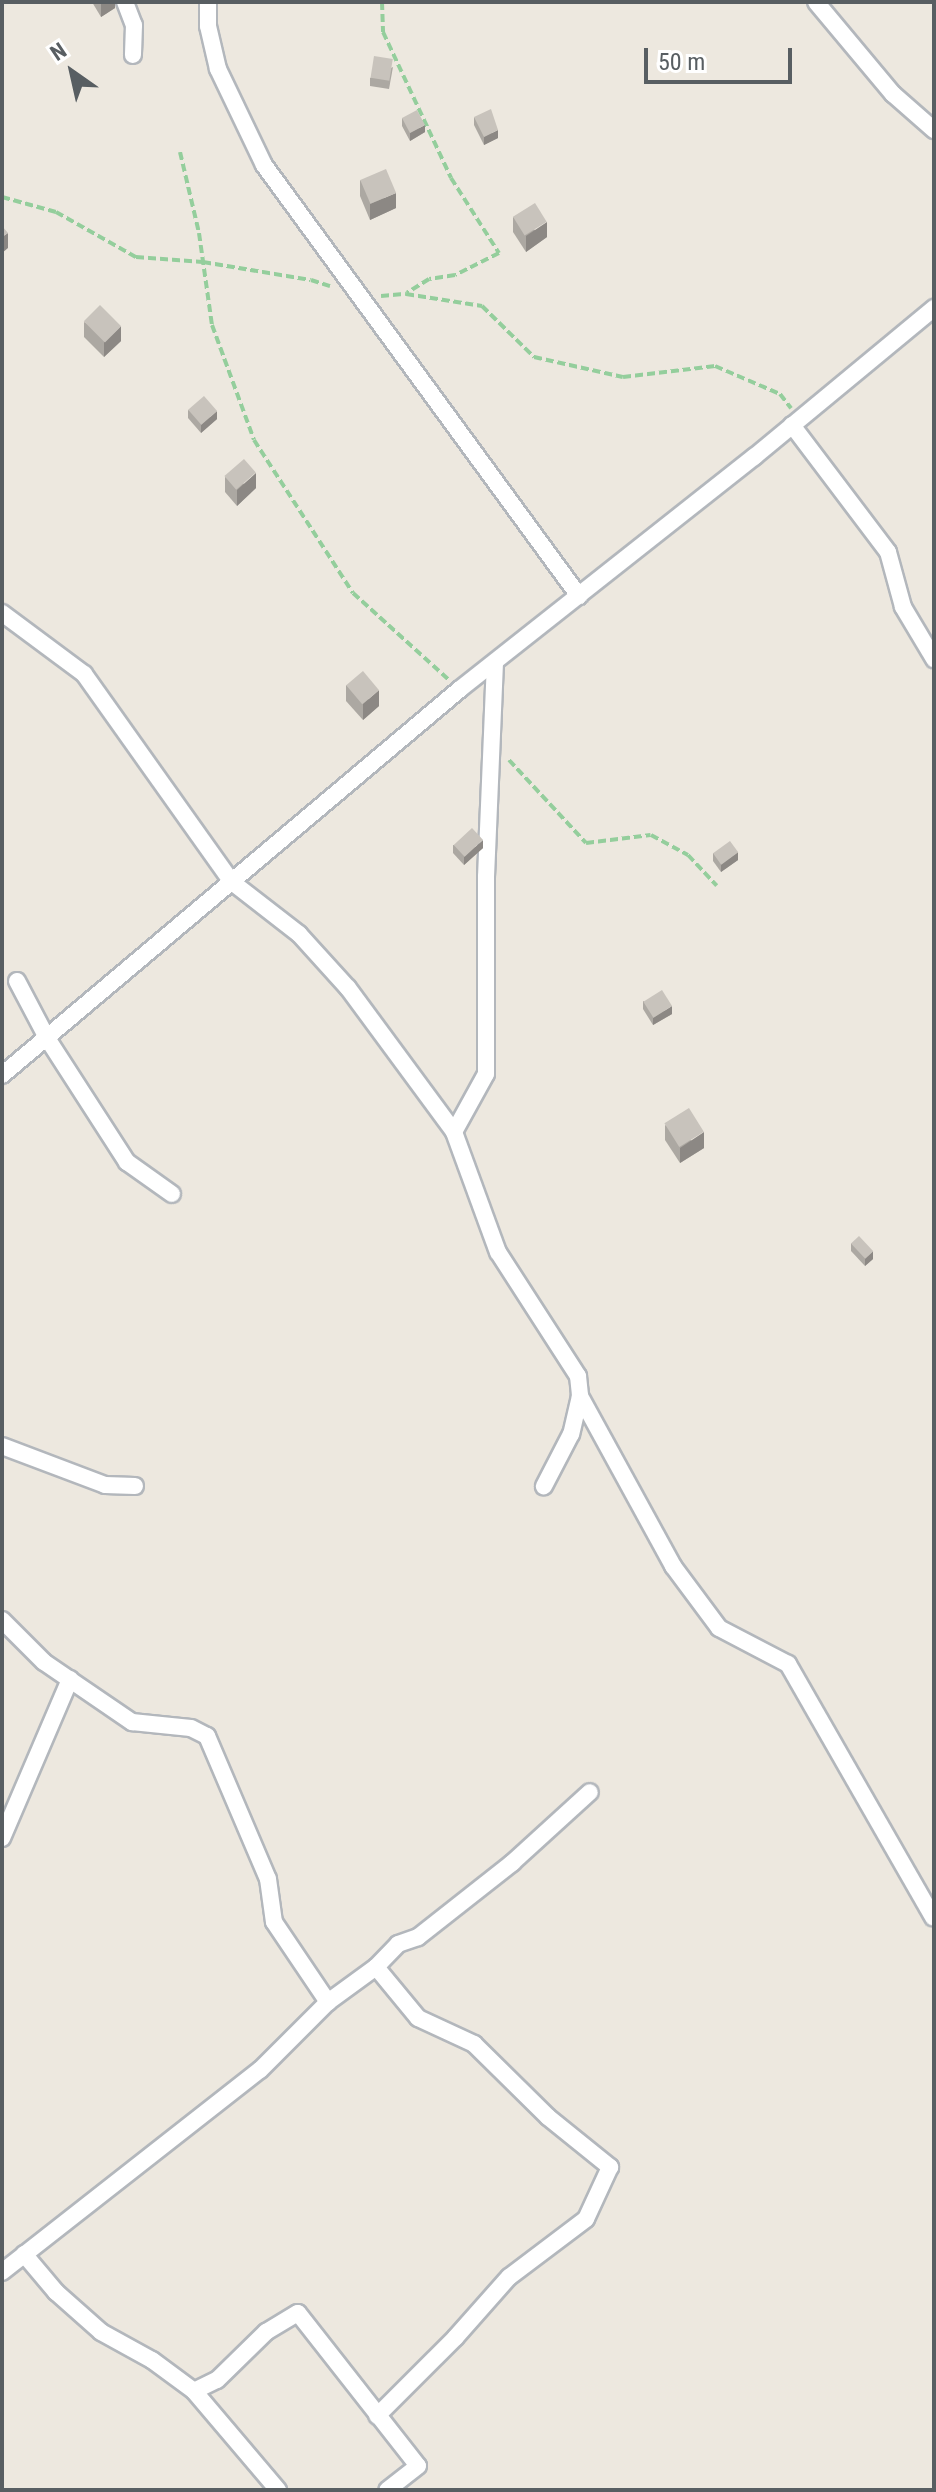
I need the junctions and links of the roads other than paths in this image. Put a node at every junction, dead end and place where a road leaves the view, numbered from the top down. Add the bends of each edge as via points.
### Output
1 (125, 2) edge
2 (208, 2) edge
3 (816, 2) edge
4 (133, 55) dead end
5 (934, 130) edge
6 (934, 308) edge
7 (796, 422) junction
8 (579, 596) junction
9 (2, 613) edge
10 (934, 659) edge
11 (495, 663) junction
12 (232, 882) junction
13 (17, 981) dead end
14 (47, 1038) junction
15 (2, 1075) edge
16 (454, 1132) junction
17 (172, 1194) dead end
18 (580, 1396) junction
19 (2, 1446) edge
20 (135, 1486) dead end
21 (544, 1486) dead end
22 (2, 1620) edge
23 (70, 1679) junction
24 (590, 1792) dead end
25 (2, 1838) edge
26 (933, 1917) edge
27 (376, 1967) junction
28 (328, 2002) junction
29 (24, 2254) junction
30 (2, 2272) edge
31 (194, 2391) junction
32 (377, 2416) junction
33 (278, 2490) edge
34 (387, 2490) edge

1 - 4 street via 134,25
2 - 8 street via 218,69 264,165
3 - 5 street via 893,94
6 - 7 street
7 - 8 street
7 - 10 street via 888,552 903,607
8 - 11 street
9 - 12 street via 84,674
11 - 12 street
11 - 16 street via 486,877 486,1074
12 - 14 street
12 - 16 street via 299,934 348,988
13 - 14 street
14 - 15 street
14 - 17 street via 127,1162
16 - 18 street via 498,1252 565,1351 578,1376
18 - 21 street via 571,1434
18 - 26 street via 673,1566 719,1628 788,1664
19 - 20 street via 105,1485
22 - 23 street via 44,1662
23 - 25 street
23 - 28 street via 132,1722 191,1728 207,1736 268,1879 274,1922
24 - 27 street via 512,1863 418,1937 398,1944
27 - 28 street
27 - 32 street via 418,2018 474,2044 548,2117 610,2167 586,2219 509,2277
28 - 29 street via 260,2070
29 - 30 street
29 - 31 street via 101,2332
31 - 32 street via 217,2380 266,2332 298,2313
31 - 33 street
32 - 34 street via 418,2466

